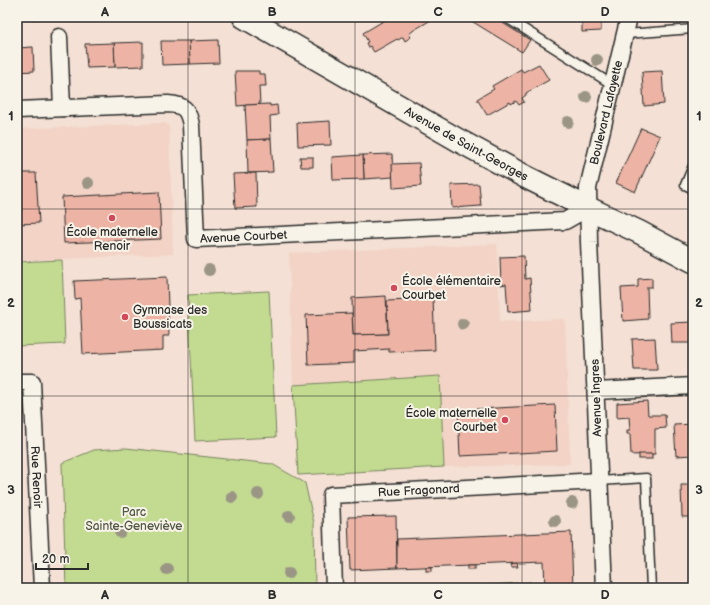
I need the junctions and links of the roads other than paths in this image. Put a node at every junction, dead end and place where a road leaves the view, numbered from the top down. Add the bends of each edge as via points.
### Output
1 (244, 17) edge
2 (505, 17) edge
3 (629, 17) edge
4 (693, 29) edge
5 (626, 34) junction
6 (59, 38) dead end
7 (613, 85) junction
8 (62, 108) junction
9 (17, 110) edge
10 (693, 166) edge
11 (693, 189) edge
12 (588, 208) junction
13 (693, 261) edge
14 (17, 382) edge
15 (693, 386) edge
16 (596, 391) junction
17 (599, 481) junction
18 (42, 588) edge
19 (334, 588) edge
20 (604, 588) edge
21 (651, 588) edge

1 - 12 main road, Avenue de Saint-Georges via 465,144
2 - 7 lane
3 - 5 street, Boulevard Lafayette
4 - 5 lane
5 - 7 street, Boulevard Lafayette
6 - 8 street
7 - 12 street, Boulevard Lafayette via 588,188
8 - 9 street, Avenue Courbet
8 - 12 street, Avenue Courbet via 168,104 185,108 192,125 196,239 565,221
10 - 11 lane via 685,185
12 - 13 main road, Avenue de Saint-Georges
12 - 16 street, Avenue Ingres
14 - 18 street, Rue Renoir via 32,382
15 - 16 street
16 - 17 street, Avenue Ingres
17 - 19 street, Rue Fragonard via 331,495
17 - 20 street, Avenue Ingres
17 - 21 lane via 646,478

